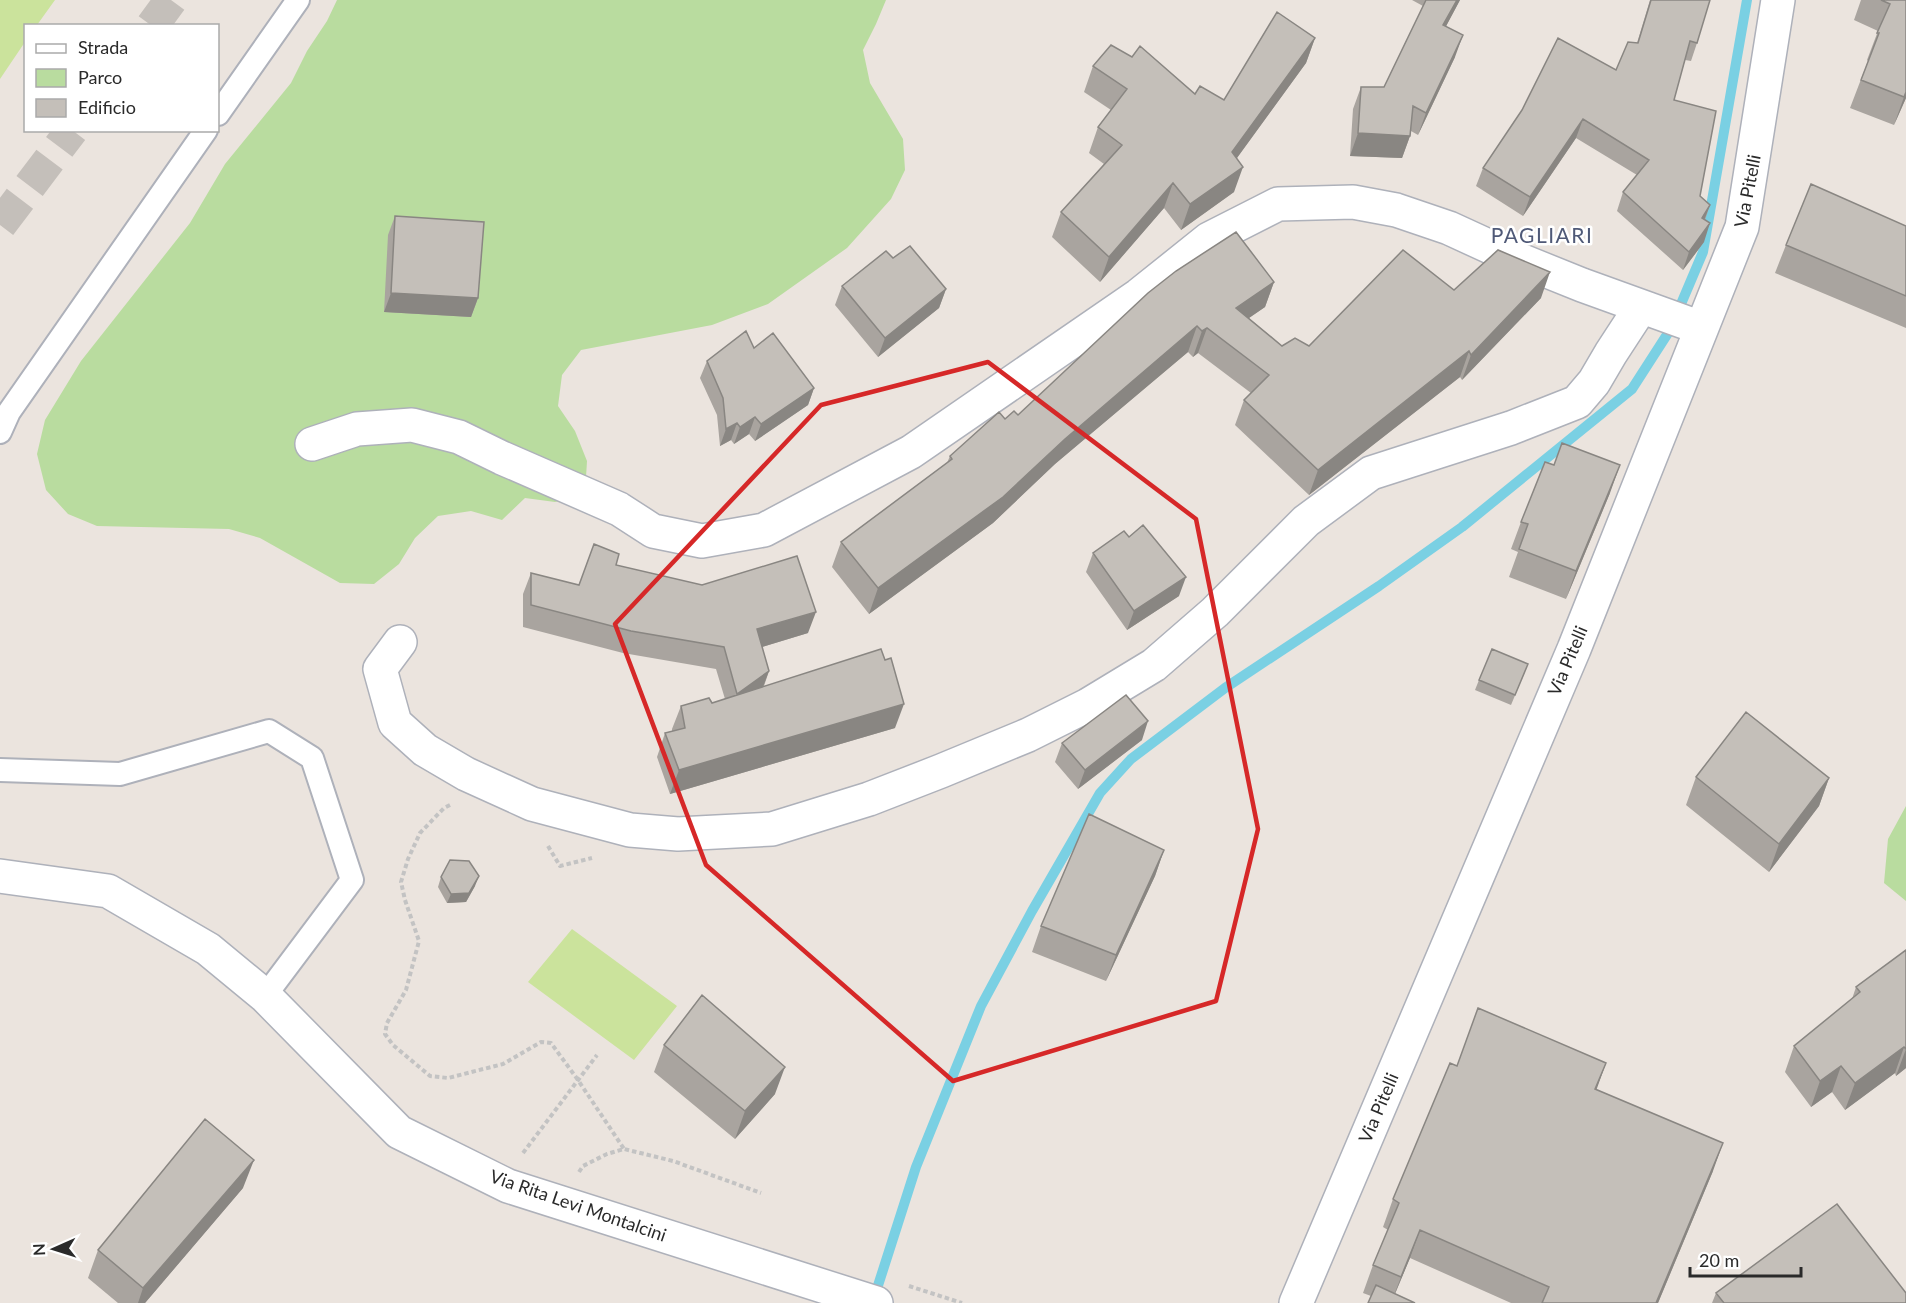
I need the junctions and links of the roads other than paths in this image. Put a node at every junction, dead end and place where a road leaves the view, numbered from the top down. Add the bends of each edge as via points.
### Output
1 (298, 0) edge
2 (1778, 0) edge
3 (219, 113) edge
4 (205, 132) edge
5 (1647, 308) junction
6 (1700, 328) junction
7 (0, 432) edge
8 (312, 444) dead end
9 (400, 642) dead end
10 (0, 770) edge
11 (0, 876) edge
12 (265, 996) junction
13 (863, 1299) edge
14 (1296, 1303) edge

1 - 3 lane
2 - 6 street, Via Pitelli via 1742,227
4 - 7 lane via 9,412
5 - 6 street
5 - 8 street via 1396,210 1353,202 1278,204 1209,239 1139,295 911,452 764,530 702,541 653,531 618,509 459,437 412,425 357,429
5 - 9 street via 1577,402 1511,428 1371,473 1306,521 1215,612 1154,665 1088,705 942,771 772,829 678,834 630,830 532,804 466,774 425,750 395,723 380,669
6 - 14 street, Via Pitelli via 1574,649
10 - 12 lane via 120,774 269,731 312,758 352,880
11 - 12 street, Via Rita Levi Montalcini via 108,891 208,949
12 - 13 street, Via Rita Levi Montalcini via 399,1132 508,1186

